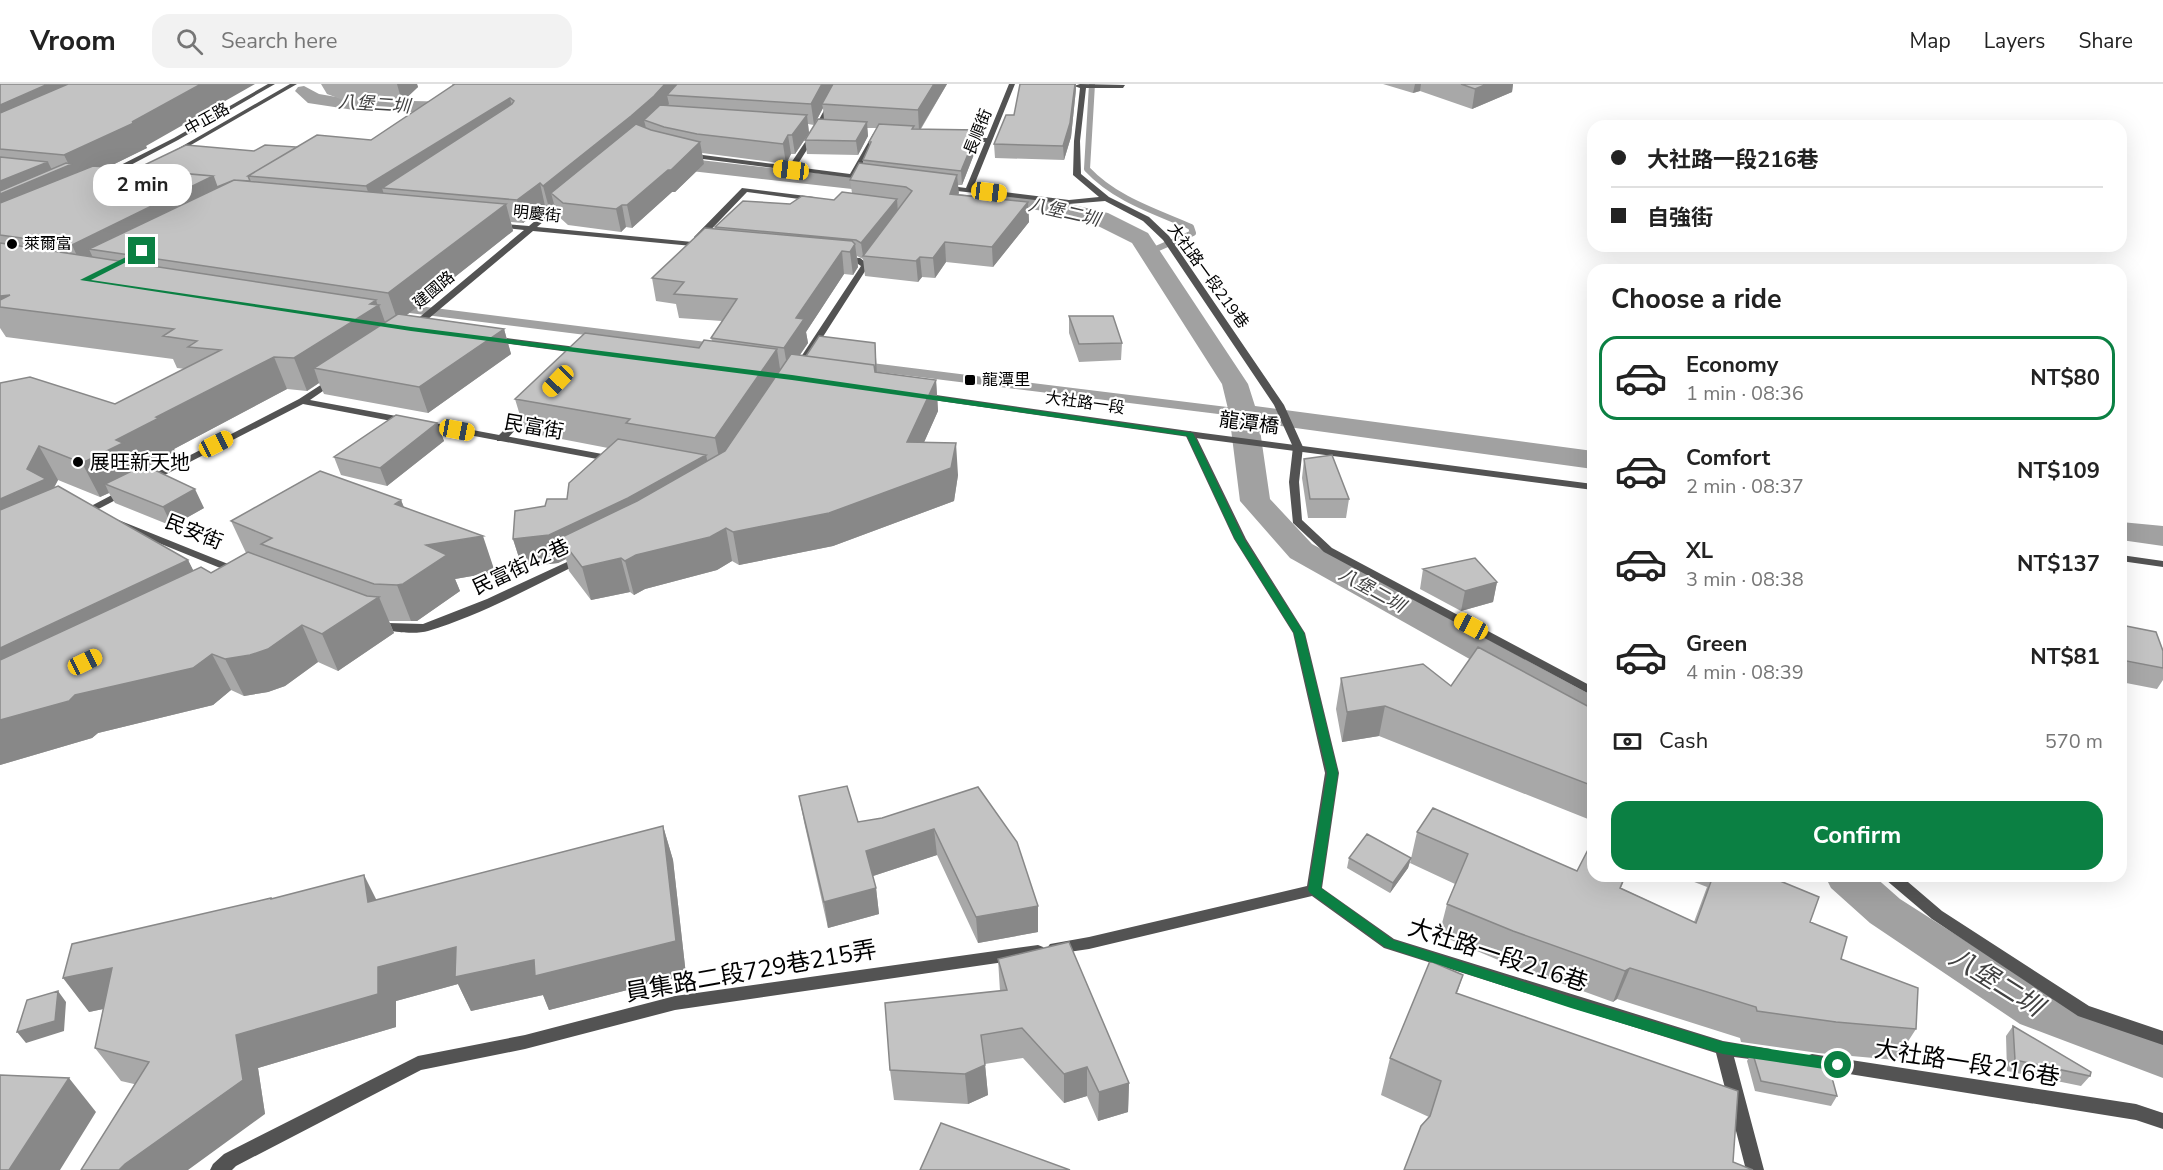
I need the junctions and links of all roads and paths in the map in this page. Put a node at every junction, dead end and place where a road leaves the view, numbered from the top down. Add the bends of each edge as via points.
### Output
1 (272, 84) edge
2 (294, 84) edge
3 (841, 84) edge
4 (1012, 84) edge
5 (1022, 84) edge
6 (1083, 85) edge
7 (1072, 86) edge
8 (1123, 86) dead end
9 (805, 129) edge
10 (817, 129) junction
11 (829, 130) edge
12 (864, 133) edge
13 (876, 134) junction
14 (887, 134) edge
15 (955, 138) edge
16 (990, 140) junction
17 (680, 153) edge
18 (165, 157) edge
19 (791, 170) junction
20 (852, 177) junction
21 (98, 178) edge
22 (875, 179) edge
23 (934, 186) edge
24 (969, 189) junction
25 (575, 192) edge
26 (1106, 199) junction
27 (826, 200) edge
28 (482, 224) edge
29 (530, 229) junction
30 (692, 244) junction
31 (715, 247) edge
32 (871, 257) edge
33 (831, 258) edge
34 (865, 265) junction
35 (411, 329) junction
36 (423, 330) edge
37 (400, 331) edge
38 (481, 338) edge
39 (586, 351) junction
40 (598, 353) edge
41 (578, 359) edge
42 (342, 375) edge
43 (804, 379) edge
44 (909, 394) edge
45 (540, 399) edge
46 (302, 401) junction
47 (1197, 435) junction
48 (501, 439) junction
49 (1294, 447) junction
50 (625, 461) edge
51 (1587, 486) edge
52 (99, 514) junction
53 (69, 519) edge
54 (587, 555) edge
55 (2127, 559) edge
56 (2163, 564) edge
57 (245, 574) edge
58 (365, 619) edge
59 (1587, 689) edge
60 (1898, 882) edge
61 (1314, 890) junction
62 (2163, 1038) edge
63 (1723, 1048) junction
64 (2163, 1121) edge
65 (219, 1170) edge
66 (1755, 1170) edge

1 - 21 street, 中正路
2 - 18 street, 中正路
3 - 10 street
4 - 5 street
4 - 16 street, 長順街
6 - 7 street
6 - 8 street
6 - 26 street, 大社路一段219巷 via 1077,175
9 - 10 street
10 - 11 street
10 - 19 street
12 - 13 street
13 - 14 street
13 - 20 street
15 - 16 street
16 - 24 street, 長順街
17 - 19 street
19 - 20 street
20 - 22 street
23 - 24 street
24 - 26 street via 1069,202
25 - 29 street, 建國路
26 - 49 street, 大社路一段219巷 via 1146,219 1166,238 1279,405
27 - 30 street via 745,190
28 - 29 street, 明慶街
29 - 30 street, 明慶街
29 - 35 street, 建國路
30 - 31 street, 明慶街
32 - 34 street
33 - 34 street via 856,260
34 - 43 street via 792,378
35 - 36 street
35 - 37 street
38 - 39 street
39 - 40 street
39 - 41 street
42 - 46 street
44 - 47 street, 大社路一段
45 - 48 street
46 - 48 street, 民富街
46 - 52 street
47 - 49 street, 龍潭橋
47 - 61 street via 1240,539 1299,633 1332,773
48 - 50 street, 民富街
49 - 51 street
49 - 59 street via 1297,521 1328,550
52 - 53 street
52 - 57 street, 民安街
54 - 58 street, 民富街42巷 via 491,602 424,628 387,627
55 - 56 street
60 - 62 street via 1937,915 2084,1011
61 - 63 street, 大社路一段216巷 via 1389,944
61 - 65 street, 員集路二段729巷215弄 via 1089,943 675,1003 525,1042 418,1063 230,1160
63 - 64 street, 大社路一段216巷 via 2136,1112
63 - 66 street

